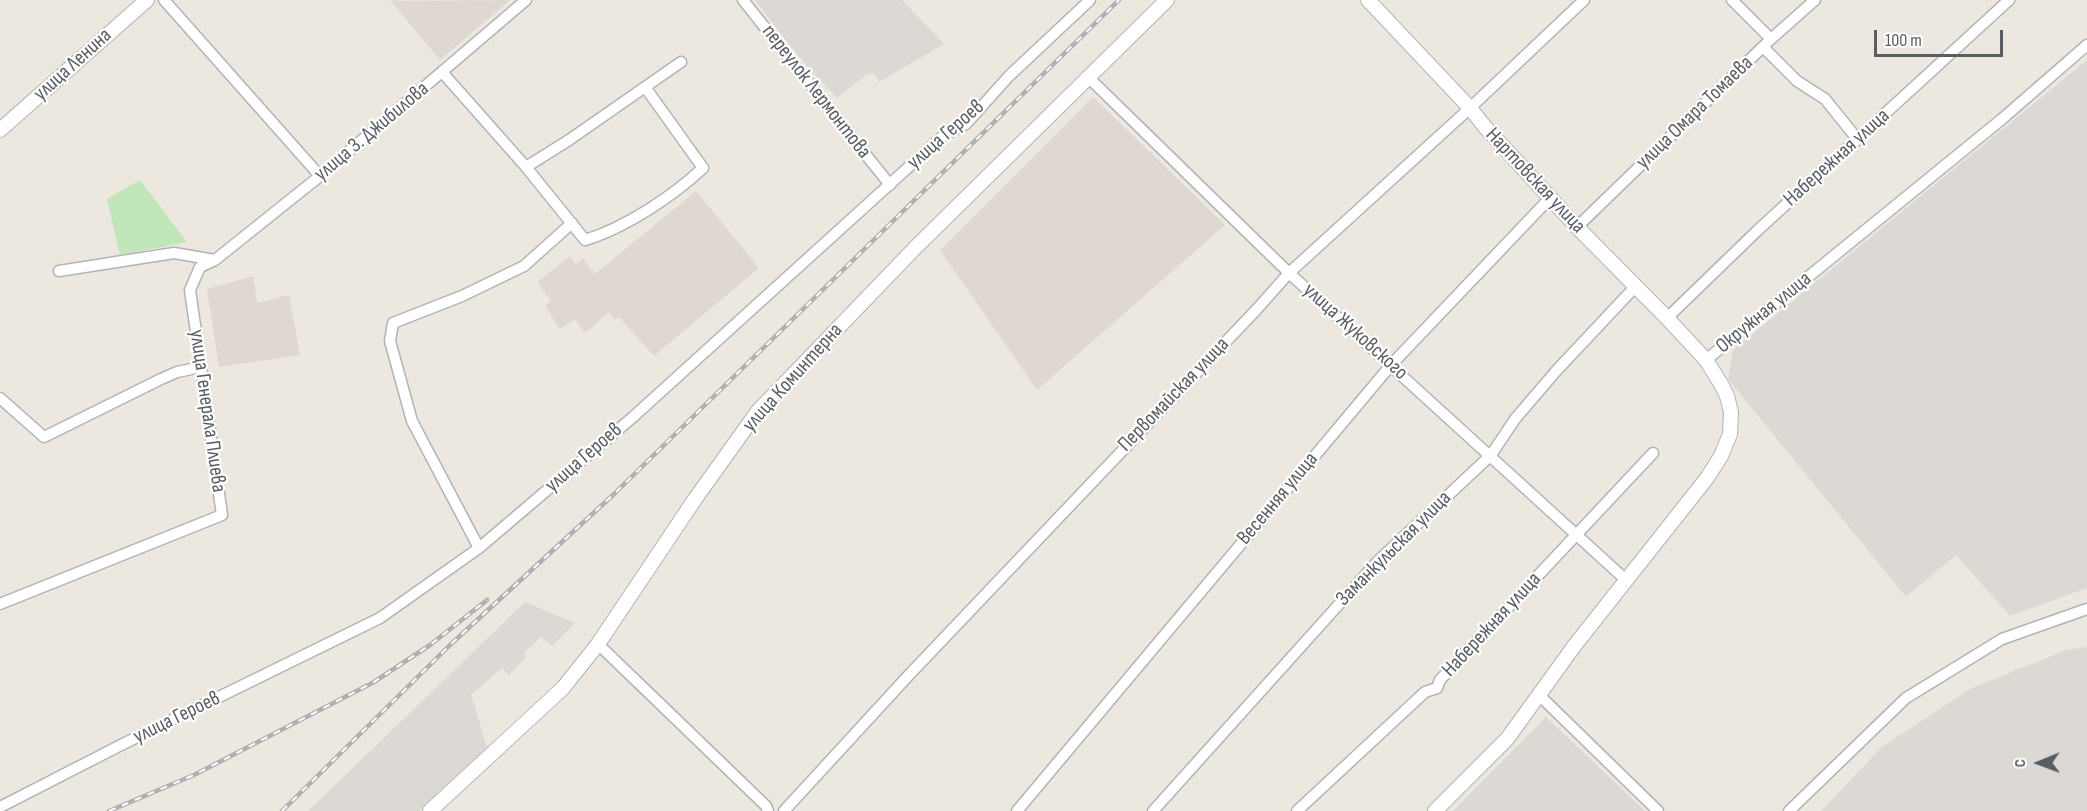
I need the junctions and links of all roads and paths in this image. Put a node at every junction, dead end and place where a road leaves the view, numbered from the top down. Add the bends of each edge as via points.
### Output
1 (147, 0) edge
2 (164, 0) edge
3 (526, 0) edge
4 (743, 0) edge
5 (1090, 0) edge
6 (1167, 0) edge
7 (1368, 0) edge
8 (1584, 0) edge
9 (1732, 0) edge
10 (1815, 0) edge
11 (2009, 0) edge
12 (1767, 43) junction
13 (2087, 45) edge
14 (681, 62) dead end
15 (442, 72) junction
16 (1089, 78) junction
17 (645, 87) junction
18 (1470, 108) junction
19 (0, 130) edge
20 (1858, 140) junction
21 (526, 167) junction
22 (320, 176) junction
23 (890, 185) junction
24 (1550, 198) junction
25 (572, 223) junction
26 (1577, 227) junction
27 (215, 260) junction
28 (59, 272) dead end
29 (1289, 273) junction
30 (1635, 287) junction
31 (1667, 318) junction
32 (1706, 360) junction
33 (1391, 364) junction
34 (201, 367) junction
35 (0, 398) edge
36 (1653, 453) dead end
37 (1491, 455) junction
38 (1577, 534) junction
39 (479, 548) junction
40 (1626, 580) junction
41 (0, 604) edge
42 (2087, 609) edge
43 (598, 644) junction
44 (1538, 694) junction
45 (0, 807) edge
46 (430, 811) edge
47 (768, 811) edge
48 (784, 811) edge
49 (1017, 811) edge
50 (1153, 811) edge
51 (1297, 811) edge
52 (1435, 811) edge
53 (1658, 811) edge
54 (1789, 811) edge

1 - 19 street, улица Ленина
2 - 22 street
3 - 15 street, улица З. Джибилова
4 - 23 street, переулок Лермонтова
5 - 23 street, улица Героев via 1009,76 966,124 944,135
6 - 16 street, улица Коминтерна
7 - 18 street, Нартовская улица
8 - 18 street, Первомайская улица
9 - 12 street
10 - 12 street, улица Омара Томаева
11 - 20 street, Набережная улица
12 - 20 street via 1797,81 1825,99
12 - 26 street, улица Омара Томаева
13 - 32 street, Окружная улица
14 - 17 street
15 - 21 street
15 - 22 street, улица З. Джибилова
16 - 29 street, улица Жуковского
16 - 43 street, улица Коминтерна via 916,247 758,411
17 - 21 street
17 - 25 street via 703,168 681,188 596,237 585,240
18 - 24 street, Нартовская улица
18 - 29 street, Первомайская улица
20 - 31 street, Набережная улица
21 - 25 street
22 - 27 street, улица З. Джибилова
23 - 39 street, улица Героев via 633,417
24 - 26 street, Нартовская улица
24 - 33 street, Весенняя улица
25 - 39 street via 524,266 393,323 390,341 412,421
26 - 30 street, Нартовская улица
27 - 28 street via 174,253
27 - 34 street, улица Генерала Плиева via 200,267 190,290
29 - 33 street, улица Жуковского
29 - 48 street, Первомайская улица
30 - 31 street, Нартовская улица
30 - 37 street, Заманкульская улица via 1515,419
31 - 32 street, Нартовская улица
32 - 40 street, Окружная улица via 1727,396 1730,434 1707,478
33 - 37 street, улица Жуковского
33 - 49 street, Весенняя улица
34 - 35 street via 161,379 44,437
34 - 41 street, улица Генерала Плиева via 222,514
36 - 38 street, Набережная улица
37 - 38 street, улица Жуковского
37 - 50 street, Заманкульская улица via 1377,562
38 - 40 street, улица Жуковского
38 - 51 street, Набережная улица via 1437,688 1425,692
39 - 45 street, улица Героев via 380,618
40 - 44 street, Окружная улица
42 - 54 street via 2002,639 1906,698
43 - 46 street, улица Коминтерна via 563,688
43 - 47 street
44 - 52 street, Окружная улица via 1507,739
44 - 53 street

